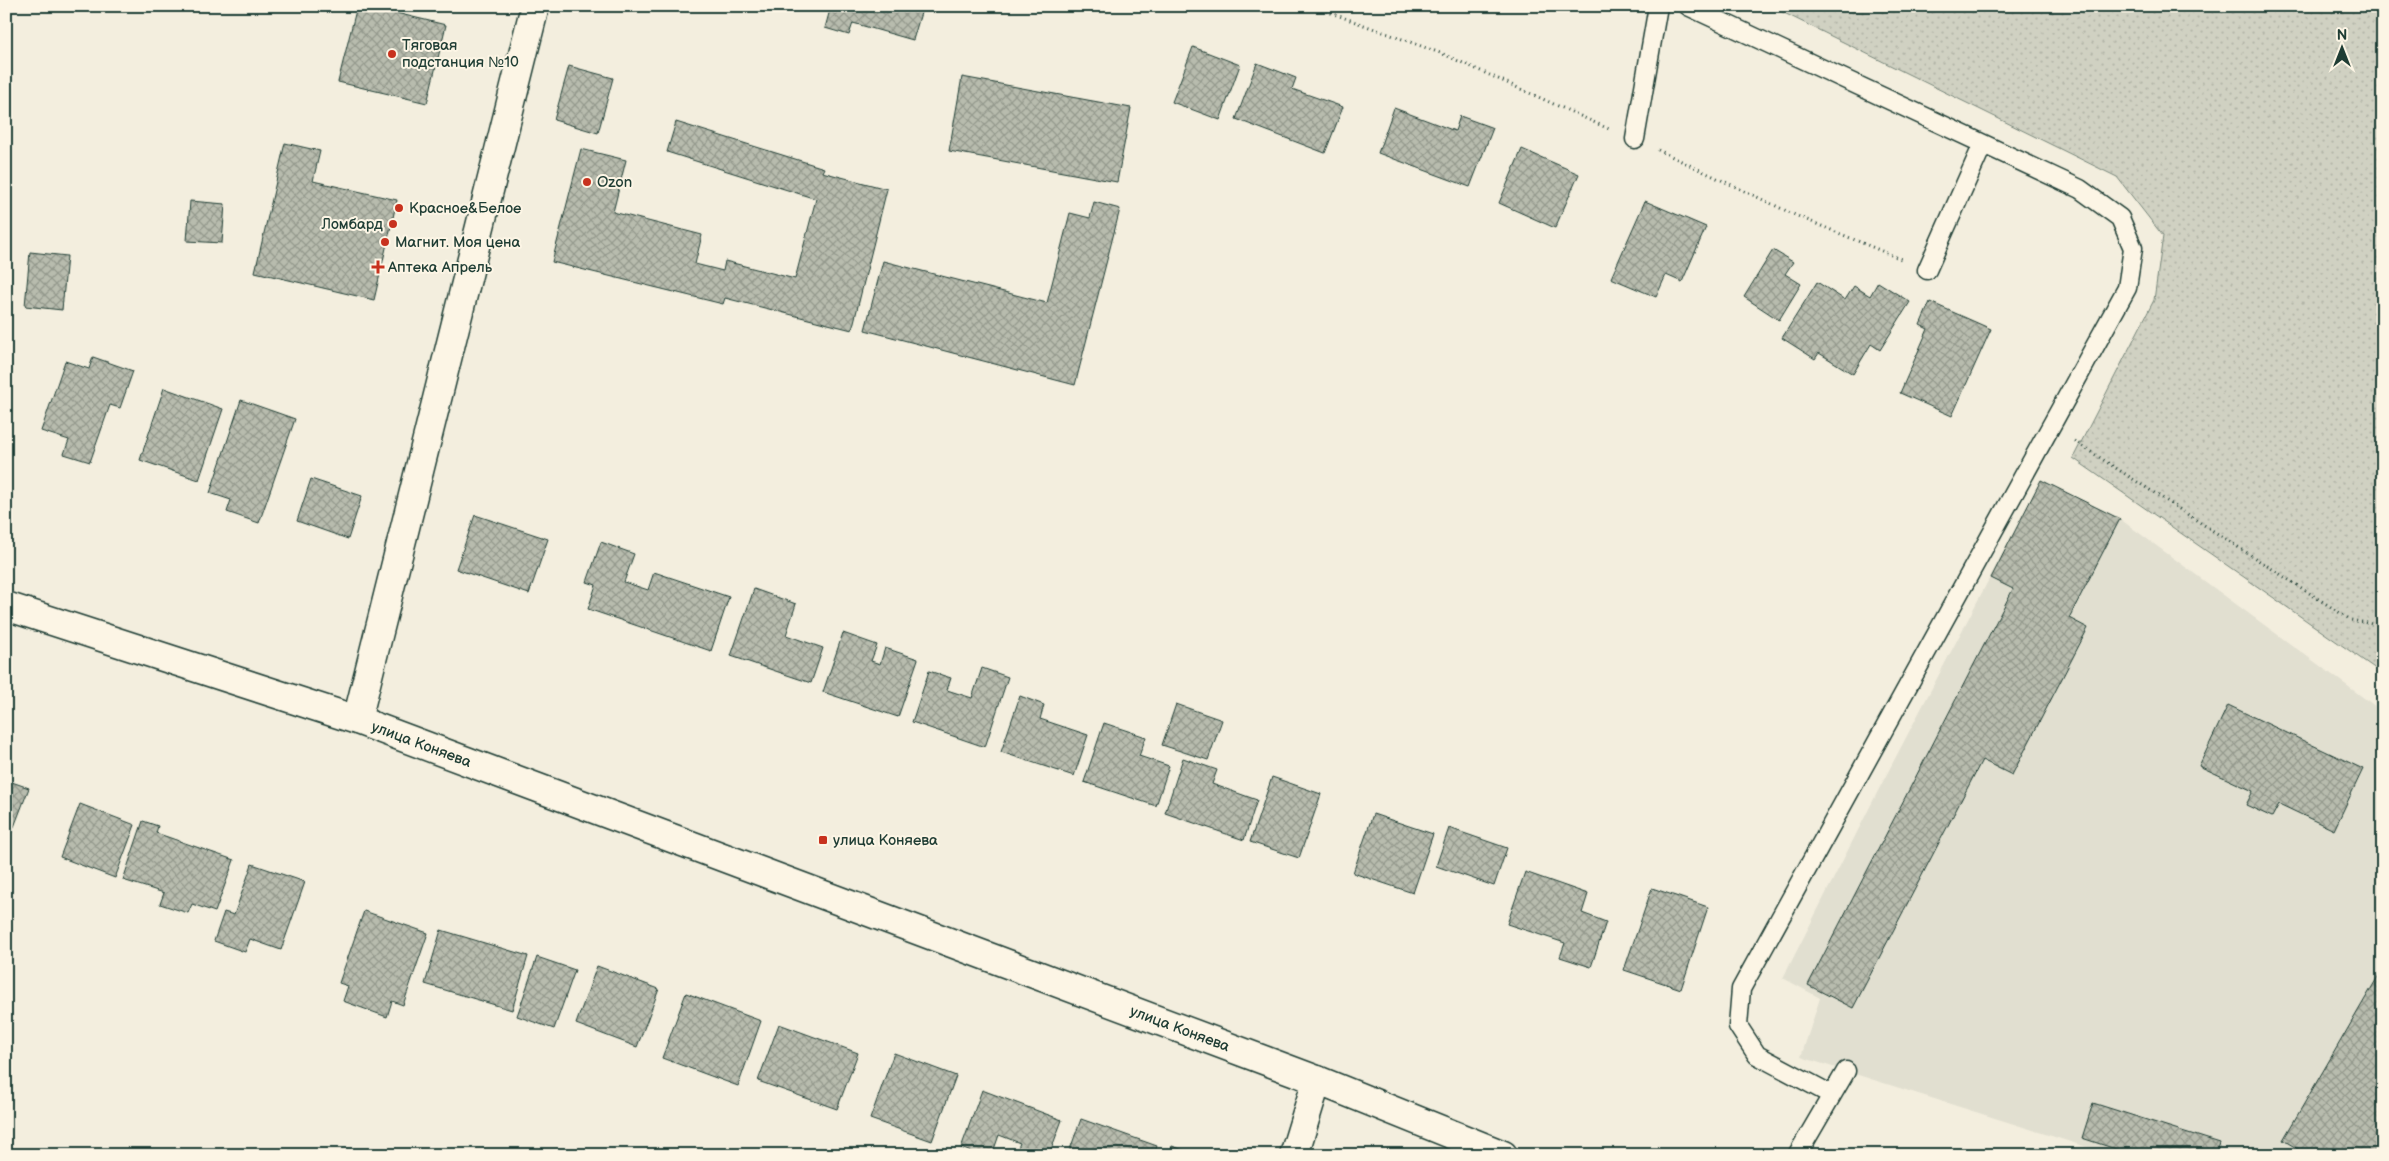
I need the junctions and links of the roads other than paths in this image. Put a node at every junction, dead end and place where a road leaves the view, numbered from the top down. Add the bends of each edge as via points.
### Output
1 (535, 6) edge
2 (1658, 6) edge
3 (1688, 6) edge
4 (1635, 139) dead end
5 (1983, 144) junction
6 (1927, 270) dead end
7 (6, 606) edge
8 (357, 720) junction
9 (1846, 1071) dead end
10 (1317, 1080) junction
11 (1832, 1095) junction
12 (1294, 1155) edge
13 (1503, 1155) edge
14 (1797, 1155) edge

1 - 8 street
2 - 4 lane
3 - 5 lane
5 - 6 lane
5 - 11 lane via 2080,189 2120,218 2133,248 2127,288 1742,989 1738,1026 1757,1055
7 - 8 street, улица Коняева
8 - 10 street, улица Коняева
9 - 11 lane
10 - 12 street
10 - 13 street, улица Коняева
11 - 14 lane

